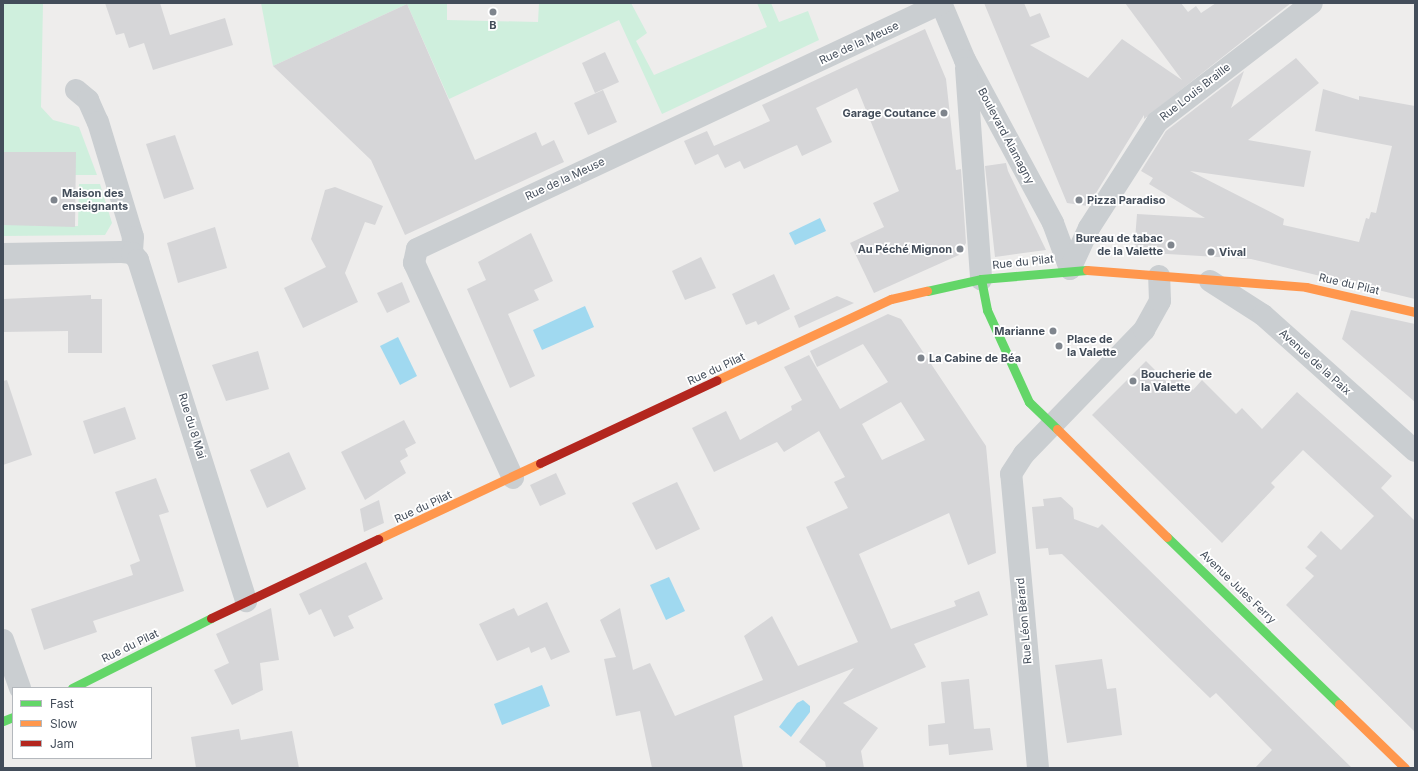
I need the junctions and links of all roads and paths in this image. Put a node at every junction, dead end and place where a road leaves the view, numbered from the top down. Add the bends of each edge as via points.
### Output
1 (942, 3) edge
2 (1312, 3) edge
3 (965, 60) junction
4 (76, 90) dead end
5 (132, 253) junction
6 (3, 254) edge
7 (1070, 269) junction
8 (1159, 276) junction
9 (981, 278) junction
10 (1210, 281) junction
11 (1415, 312) edge
12 (1052, 424) junction
13 (1415, 451) edge
14 (513, 478) junction
15 (246, 602) junction
16 (3, 640) edge
17 (20, 687) edge
18 (74, 687) edge
19 (12, 717) edge
20 (3, 722) edge
21 (1038, 768) edge
22 (1405, 768) edge

1 - 3 street, Boulevard Alamagny
1 - 14 street, Rue de la Meuse via 416,249 414,262
2 - 7 street, Rue Louis Braille via 1157,122 1089,228
3 - 7 street, Boulevard Alamagny via 1052,223
3 - 9 street
4 - 5 street via 88,100 98,122 131,231
5 - 6 street
5 - 15 street, Rue du 8 Mai via 144,271
7 - 8 main road, Rue du Pilat
7 - 9 main road, Rue du Pilat
8 - 10 main road, Rue du Pilat
8 - 12 street via 1160,301 1144,330
9 - 12 main road, Avenue Jules Ferry via 987,310 1013,374 1029,402
9 - 14 main road, Rue du Pilat via 891,299
10 - 11 main road, Rue du Pilat via 1306,287
10 - 13 street, Avenue de la Paix via 1262,315
12 - 21 street, Rue Léon Bérard via 1024,454 1011,474
12 - 22 main road, Avenue Jules Ferry
14 - 15 main road, Rue du Pilat
15 - 18 main road, Rue du Pilat
16 - 17 street
19 - 20 main road

